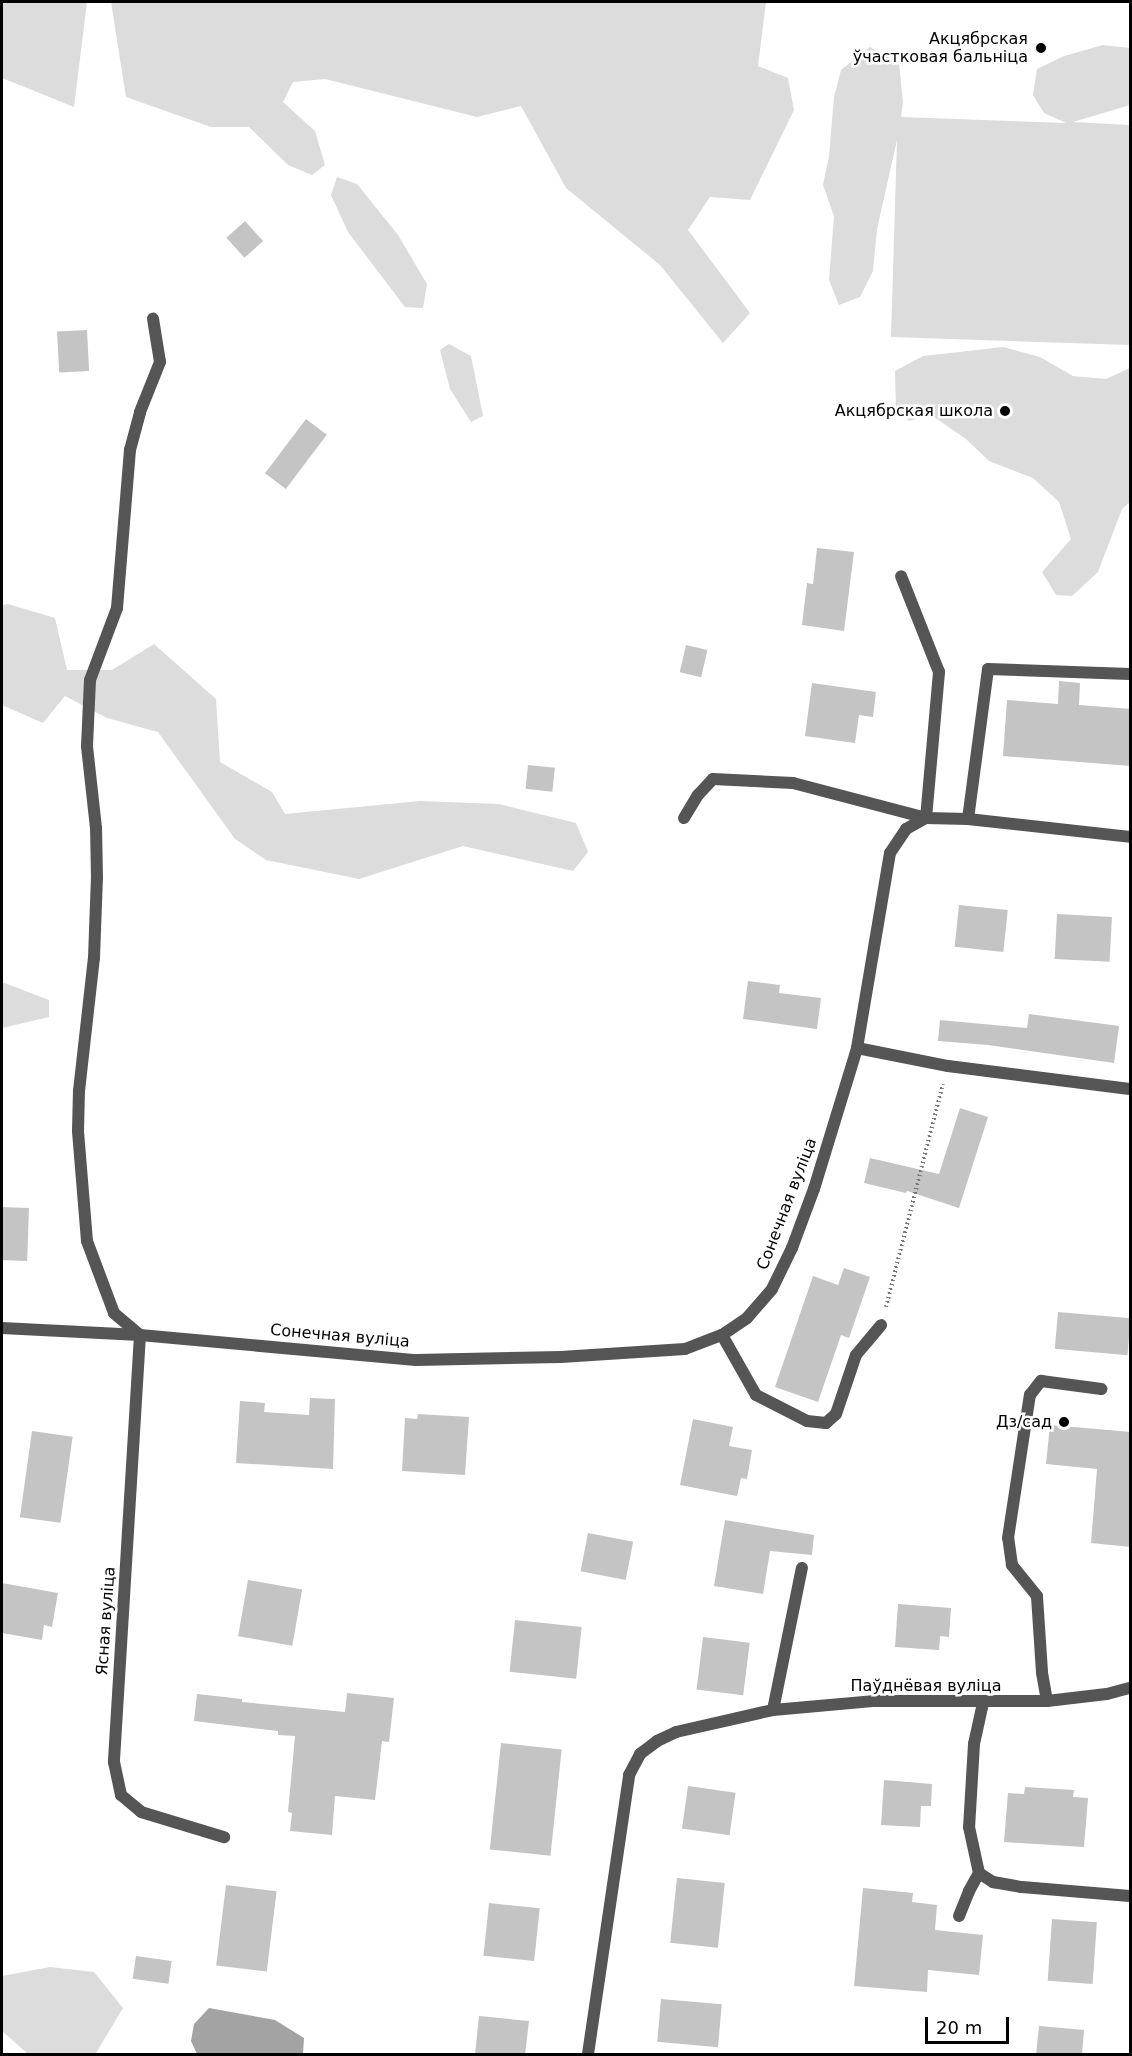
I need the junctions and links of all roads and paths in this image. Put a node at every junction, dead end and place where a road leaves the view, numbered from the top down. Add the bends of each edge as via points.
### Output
1 (153, 319) dead end
2 (901, 576) dead end
3 (1131, 674) edge
4 (684, 818) dead end
5 (926, 818) junction
6 (968, 819) junction
7 (1131, 837) edge
8 (858, 1048) junction
9 (948, 1066) junction
10 (1131, 1089) edge
11 (881, 1325) joint
12 (2, 1328) edge
13 (140, 1335) junction
14 (722, 1335) junction
15 (1101, 1389) dead end
16 (802, 1568) dead end
17 (1131, 1688) edge
18 (1047, 1701) junction
19 (983, 1703) junction
20 (773, 1710) junction
21 (225, 1838) dead end
22 (979, 1873) junction
23 (1131, 1896) edge
24 (959, 1916) dead end
25 (588, 2055) edge

1 - 13 street via 160,362 130,450 117,608 90,680 87,746 97,878 78,1131 87,1241 114,1313
2 - 5 street via 939,672
3 - 6 street via 988,669
4 - 5 street via 713,779 793,783
5 - 6 street
5 - 8 street, Сонечная вуліца via 906,829 890,853
6 - 7 street
8 - 9 street
8 - 14 street, Сонечная вуліца via 792,1248 772,1289 747,1318
9 - 10 street
9 - 11 path
11 - 14 street via 856,1355 836,1414 826,1423 807,1420 756,1395
12 - 13 street, Сонечная вуліца
13 - 14 street, Сонечная вуліца via 416,1360 685,1349
13 - 21 street, Ясная вуліца via 114,1762 121,1795 141,1812
15 - 18 street via 1041,1381 1030,1395 1008,1538 1012,1565 1037,1596
16 - 20 street
17 - 18 street, Паўднёвая вуліца
18 - 19 street, Паўднёвая вуліца
19 - 20 street, Паўднёвая вуліца via 873,1701
19 - 22 street via 974,1744 969,1827
20 - 25 street, Паўднёвая вуліца via 676,1732 640,1754 629,1775
22 - 23 street via 993,1882 1022,1887
22 - 24 street

